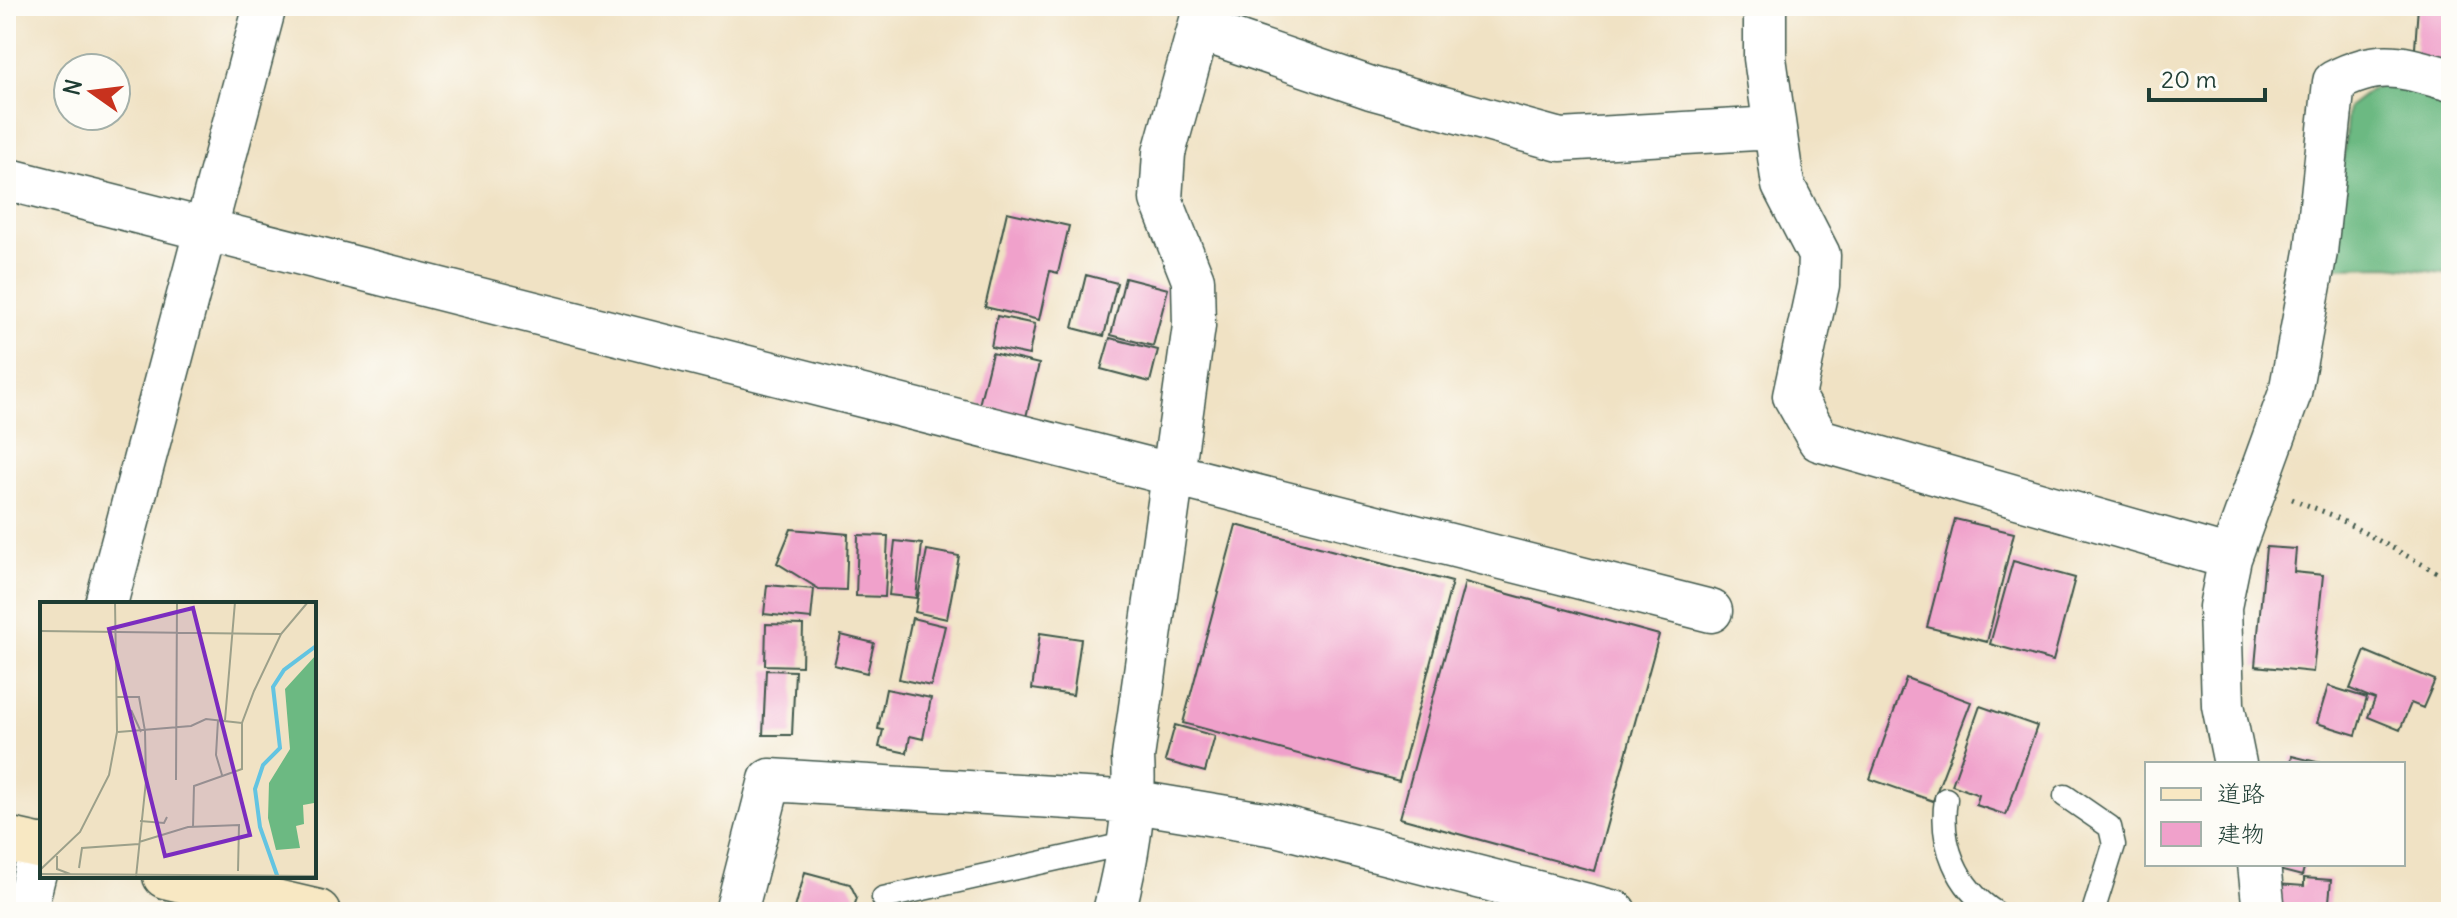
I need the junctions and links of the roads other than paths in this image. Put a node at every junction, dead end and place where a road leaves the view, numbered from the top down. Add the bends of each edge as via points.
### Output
1 (265, 6) edge
2 (1765, 6) edge
3 (1202, 17) edge
4 (2451, 80) edge
5 (1774, 128) junction
6 (6, 179) edge
7 (206, 230) junction
8 (1172, 476) junction
9 (2230, 558) junction
10 (107, 602) edge
11 (1711, 611) dead end
12 (2235, 762) edge
13 (2065, 796) dead end
14 (1946, 799) dead end
15 (1136, 802) junction
16 (6, 839) edge
17 (1129, 843) junction
18 (40, 846) edge
19 (40, 854) edge
20 (2259, 866) edge
21 (174, 878) edge
22 (883, 898) dead end
23 (25, 912) edge
24 (318, 912) edge
25 (736, 912) edge
26 (1114, 912) edge
27 (1615, 912) edge
28 (1995, 912) edge
29 (2093, 912) edge
30 (2264, 912) edge

1 - 7 street
2 - 5 street
3 - 5 street via 1371,88 1560,140
3 - 8 street via 1163,168 1161,199 1193,280 1194,326
4 - 9 street via 2389,64 2334,82 2316,252 2290,393
5 - 9 street via 1783,185 1819,255 1818,285 1794,396 1819,440
6 - 7 street
7 - 8 street
7 - 10 street
8 - 11 street
8 - 15 street via 1133,757
9 - 12 street via 2220,607 2223,705
13 - 29 lane via 2110,827 2114,845
14 - 28 lane via 1943,817 1951,860 1976,900
15 - 17 street
15 - 25 street via 770,780
15 - 27 street via 1275,825
16 - 18 main road
17 - 22 lane
17 - 26 street
19 - 23 street
20 - 30 street
21 - 24 main road

